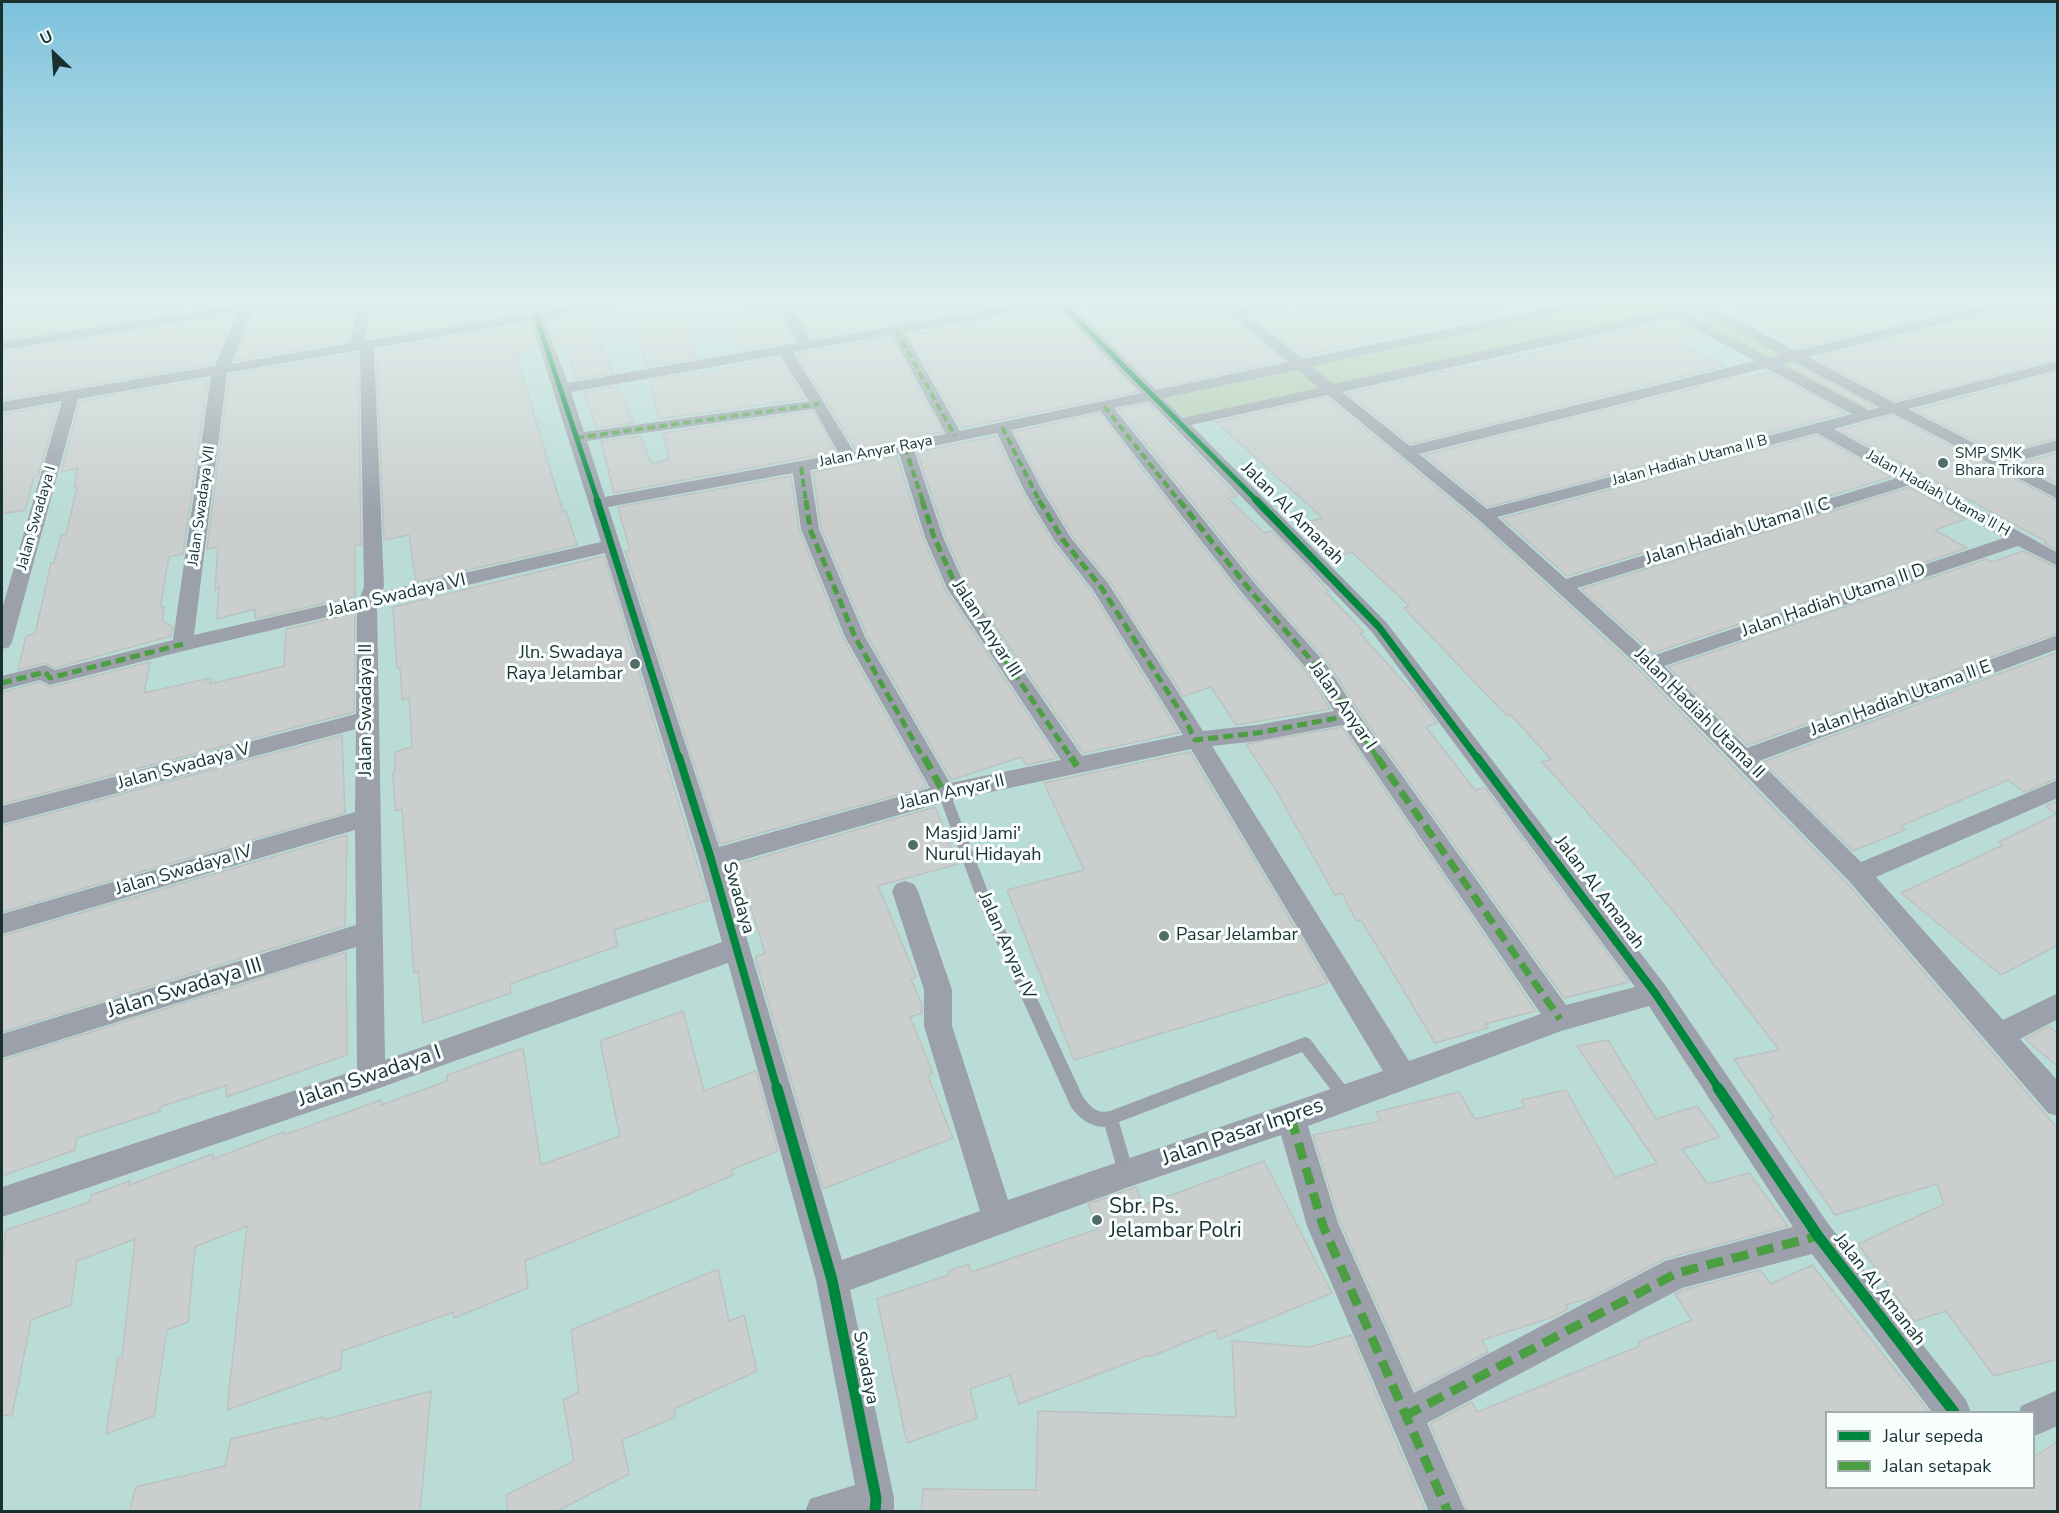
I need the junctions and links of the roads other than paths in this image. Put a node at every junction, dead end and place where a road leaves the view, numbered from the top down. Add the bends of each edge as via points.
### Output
1 (201, 372) edge
2 (220, 372) edge
3 (364, 372) edge
4 (554, 372) edge
5 (659, 372) edge
6 (798, 372) edge
7 (919, 372) edge
8 (1130, 372) edge
9 (1273, 372) edge
10 (1308, 372) edge
11 (1410, 372) edge
12 (1733, 372) edge
13 (1784, 372) edge
14 (1823, 372) edge
15 (2034, 372) edge
16 (562, 389) junction
17 (1331, 389) junction
18 (72, 394) junction
19 (1154, 396) junction
20 (819, 404) junction
21 (2, 406) edge
22 (1104, 406) junction
23 (1896, 409) junction
24 (1864, 414) junction
25 (1181, 423) junction
26 (1002, 427) junction
27 (1819, 427) junction
28 (955, 436) junction
29 (576, 438) junction
30 (2058, 445) edge
31 (905, 447) junction
32 (1407, 452) junction
33 (849, 458) junction
34 (1997, 462) junction
35 (801, 467) junction
36 (1912, 479) junction
37 (2058, 494) edge
38 (597, 504) junction
39 (1484, 515) junction
40 (2020, 539) junction
41 (610, 546) junction
42 (2058, 561) edge
43 (1563, 586) junction
44 (367, 603) junction
45 (2058, 641) edge
46 (2, 642) edge
47 (183, 644) junction
48 (1649, 664) junction
49 (2, 683) edge
50 (1348, 716) junction
51 (366, 719) junction
52 (1195, 740) junction
53 (1744, 758) junction
54 (1077, 766) junction
55 (2058, 788) edge
56 (944, 792) junction
57 (2, 815) edge
58 (367, 819) junction
59 (711, 859) junction
60 (1858, 874) junction
61 (905, 891) dead end
62 (2, 924) edge
63 (369, 932) junction
64 (737, 948) junction
65 (1655, 993) junction
66 (2058, 1005) edge
67 (1560, 1019) junction
68 (1998, 1036) junction
69 (2, 1046) edge
70 (1403, 1077) junction
71 (371, 1078) junction
72 (1346, 1098) junction
73 (2058, 1103) edge
74 (1110, 1118) junction
75 (1292, 1118) junction
76 (1126, 1173) junction
77 (2, 1202) edge
78 (998, 1219) junction
79 (1818, 1236) junction
80 (832, 1280) junction
81 (2058, 1407) edge
82 (1952, 1411) edge
83 (1405, 1416) junction
84 (2035, 1418) edge
85 (875, 1505) edge
86 (823, 1512) edge
87 (1448, 1512) edge

1 - 18 street
2 - 47 street, Jalan Swadaya VII
3 - 44 street, Jalan Swadaya II via 374,588
4 - 16 street, Swadaya
5 - 16 street
6 - 20 street
7 - 28 street
8 - 19 street, Jalan Al Amanah
9 - 19 street, Jalan Anyar Raya
10 - 17 street, Jalan Hadiah Utama II
11 - 17 street
12 - 32 street
13 - 24 street
14 - 23 street
15 - 23 street, Jalan Hadiah Utama II B
16 - 29 street, Swadaya
17 - 25 street
17 - 32 street, Jalan Hadiah Utama II
18 - 21 street
18 - 46 street, Jalan Swadaya I
19 - 22 street, Jalan Anyar Raya
19 - 25 street, Jalan Al Amanah
20 - 29 street
20 - 33 street
22 - 26 street, Jalan Anyar Raya
22 - 50 street, Jalan Anyar I via 1249,589 1319,669
23 - 24 street, Jalan Hadiah Utama II B
23 - 34 street
24 - 27 street, Jalan Hadiah Utama II B
25 - 65 street, Jalan Al Amanah via 1379,627
26 - 28 street, Jalan Anyar Raya
26 - 52 street via 1063,540 1101,587
27 - 36 street, Jalan Hadiah Utama II H
27 - 39 street, Jalan Hadiah Utama II B
28 - 31 street, Jalan Anyar Raya
29 - 38 street, Swadaya
30 - 34 street
31 - 33 street, Jalan Anyar Raya
31 - 54 street, Jalan Anyar III via 934,537 957,588
32 - 39 street, Jalan Hadiah Utama II
33 - 35 street, Jalan Anyar Raya
34 - 37 street
35 - 38 street, Jalan Anyar Raya
35 - 56 street, Jalan Anyar IV via 810,528 855,637
36 - 40 street, Jalan Hadiah Utama II H
36 - 43 street, Jalan Hadiah Utama II C
38 - 41 street, Swadaya
39 - 43 street, Jalan Hadiah Utama II
40 - 42 street, Jalan Hadiah Utama II H
40 - 48 street, Jalan Hadiah Utama II D
41 - 44 street, Jalan Swadaya VI
41 - 59 street, Swadaya
43 - 48 street, Jalan Hadiah Utama II
44 - 47 street, Jalan Swadaya VI
44 - 51 street, Jalan Swadaya II
45 - 53 street, Jalan Hadiah Utama II E
47 - 49 street, Jalan Swadaya VI via 50,678 45,672
48 - 53 street, Jalan Hadiah Utama II
50 - 52 street, Jalan Anyar II
50 - 67 street, Jalan Anyar I
51 - 57 street, Jalan Swadaya V
51 - 58 street, Jalan Swadaya II
52 - 54 street, Jalan Anyar II
52 - 70 street
53 - 60 street, Jalan Hadiah Utama II
54 - 56 street, Jalan Anyar II
55 - 60 street
56 - 59 street, Jalan Anyar II
56 - 74 lane, Jalan Anyar IV via 983,897 1077,1102 1088,1116
58 - 62 street, Jalan Swadaya IV
58 - 63 street, Jalan Swadaya II
59 - 64 street, Swadaya
60 - 68 street, Jalan Hadiah Utama II
61 - 78 street via 938,990 938,1026
63 - 69 street, Jalan Swadaya III
63 - 71 street, Jalan Swadaya II
64 - 71 street, Jalan Swadaya I
64 - 80 street, Swadaya
65 - 67 street, Jalan Pasar Inpres
65 - 79 street, Jalan Al Amanah
66 - 68 street
67 - 70 street, Jalan Pasar Inpres
68 - 73 street, Jalan Hadiah Utama II
70 - 72 street, Jalan Pasar Inpres
71 - 77 street, Jalan Swadaya I
72 - 74 lane via 1305,1044
72 - 75 street, Jalan Pasar Inpres
74 - 76 lane
75 - 76 street, Jalan Pasar Inpres
75 - 83 street via 1323,1226
76 - 78 street, Jalan Pasar Inpres
78 - 80 street, Jalan Pasar Inpres
79 - 82 street, Jalan Al Amanah
79 - 83 street via 1677,1273
80 - 85 street, Swadaya
81 - 84 street
83 - 87 street
85 - 86 street

